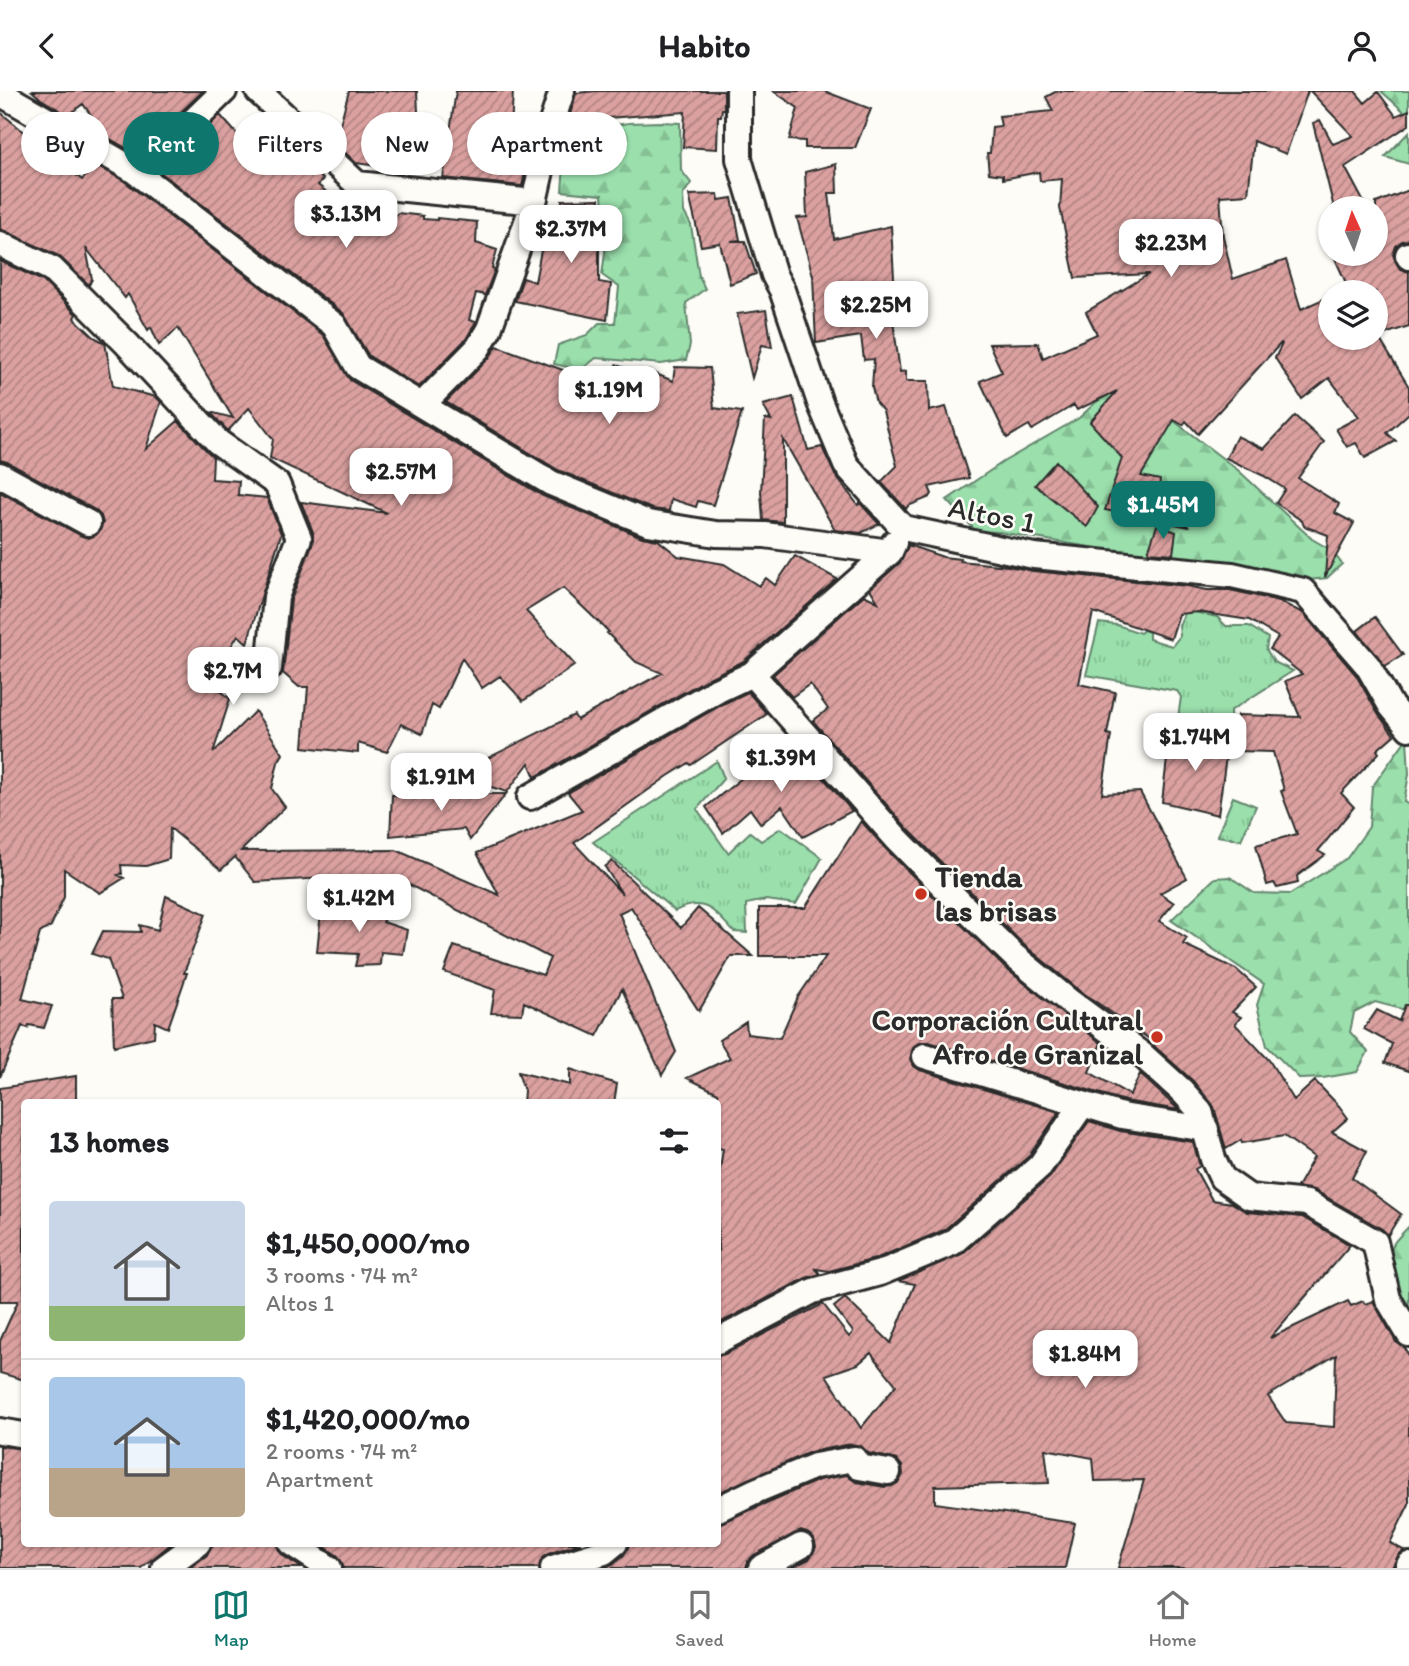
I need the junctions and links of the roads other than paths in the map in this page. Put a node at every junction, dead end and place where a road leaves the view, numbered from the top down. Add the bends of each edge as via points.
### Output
1 (224, 91) edge
2 (258, 91) edge
3 (562, 91) edge
4 (739, 91) edge
5 (0, 93) edge
6 (202, 112) edge
7 (123, 164) edge
8 (140, 175) edge
9 (534, 202) junction
10 (0, 244) edge
11 (422, 405) junction
12 (0, 475) edge
13 (89, 523) dead end
14 (903, 528) junction
15 (890, 552) junction
16 (269, 668) dead end
17 (752, 674) junction
18 (1409, 728) edge
19 (530, 797) dead end
20 (925, 1056) dead end
21 (1083, 1104) junction
22 (1206, 1129) junction
23 (1409, 1334) edge
24 (721, 1339) edge
25 (0, 1431) edge
26 (21, 1434) edge
27 (888, 1472) dead end
28 (721, 1507) edge
29 (802, 1546) dead end
30 (193, 1547) edge
31 (297, 1547) edge
32 (610, 1547) edge
33 (164, 1568) edge
34 (329, 1568) edge
35 (552, 1568) edge
36 (761, 1568) edge

1 - 6 street
2 - 9 street via 357,184
3 - 9 street
4 - 14 street, Altos 1 via 739,159 820,403 846,465
5 - 7 street
8 - 11 street via 334,325 358,367
9 - 11 street via 489,329 478,348
10 - 16 street via 52,269 218,442 277,484 299,538 276,597
11 - 15 street via 551,483 648,523
12 - 13 street
14 - 15 street
14 - 18 street, Altos 1 via 1034,556 1232,575 1303,591 1368,666
15 - 17 street
17 - 19 street
17 - 22 street via 897,839 978,921 1014,956 1182,1091 1200,1111
20 - 21 street
21 - 22 street via 1122,1116
21 - 24 street via 1040,1166 952,1243 880,1273 813,1291
22 - 23 street via 1222,1178 1249,1197 1307,1203 1375,1242 1388,1299
25 - 26 street
27 - 28 street via 859,1467 853,1459 815,1466
29 - 36 street
30 - 33 street
31 - 34 street
32 - 35 street

